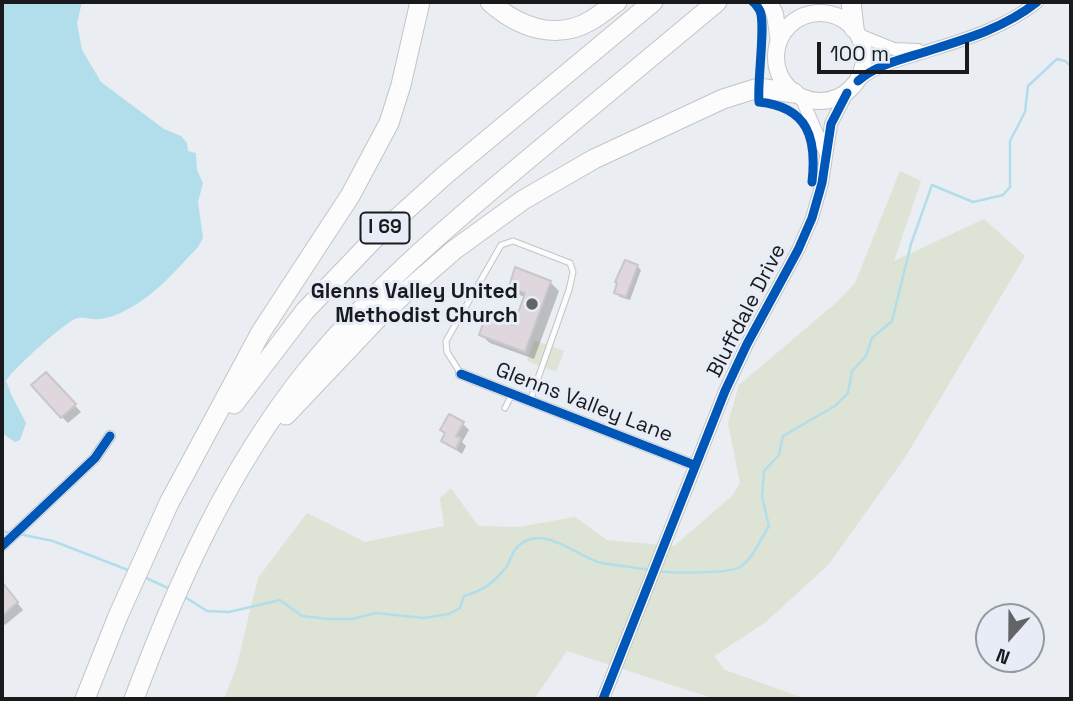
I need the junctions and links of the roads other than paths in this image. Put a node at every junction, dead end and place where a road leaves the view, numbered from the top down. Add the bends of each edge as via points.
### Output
1 (419, 2) edge
2 (491, 2) edge
3 (617, 2) edge
4 (653, 2) edge
5 (717, 2) edge
6 (769, 2) edge
7 (803, 2) edge
8 (851, 2) edge
9 (1037, 2) edge
10 (821, 13) junction
11 (856, 32) junction
12 (779, 42) junction
13 (932, 49) junction
14 (853, 87) junction
15 (797, 95) junction
16 (827, 156) junction
17 (461, 374) joint
18 (512, 394) junction
19 (530, 401) junction
20 (505, 408) dead end
21 (110, 436) dead end
22 (249, 454) junction
23 (694, 465) junction
24 (169, 503) junction
25 (2, 545) edge
26 (85, 699) edge
27 (134, 699) edge
28 (603, 699) edge

1 - 24 highway via 389,123 350,196 261,332
2 - 3 highway via 509,18 552,30 590,21
4 - 24 highway, I 69 via 445,175 335,278 255,375
5 - 22 highway, I 69 via 394,275 304,374
6 - 12 main road
7 - 10 main road
8 - 11 highway
9 - 13 street via 984,33
10 - 11 main road via 845,20
10 - 12 main road via 795,21
11 - 13 street via 894,49
11 - 14 main road via 865,58
12 - 15 main road via 778,70
13 - 14 street via 880,66
14 - 15 main road via 825,102
14 - 16 street, Bluffdale Drive via 831,124
15 - 16 street
15 - 22 highway via 758,88 723,99 594,159 503,214 454,250 377,319
16 - 23 street, Bluffdale Drive via 815,207 798,250 747,344
17 - 18 street, Glenns Valley Lane
17 - 19 lane via 447,352 446,341 501,245 513,241 570,263 569,290
18 - 19 street, Glenns Valley Lane
18 - 20 lane
19 - 23 street, Glenns Valley Lane
21 - 25 street via 95,457
22 - 27 highway, I 69 via 196,551
23 - 28 street, Bluffdale Drive
24 - 26 highway, I 69

